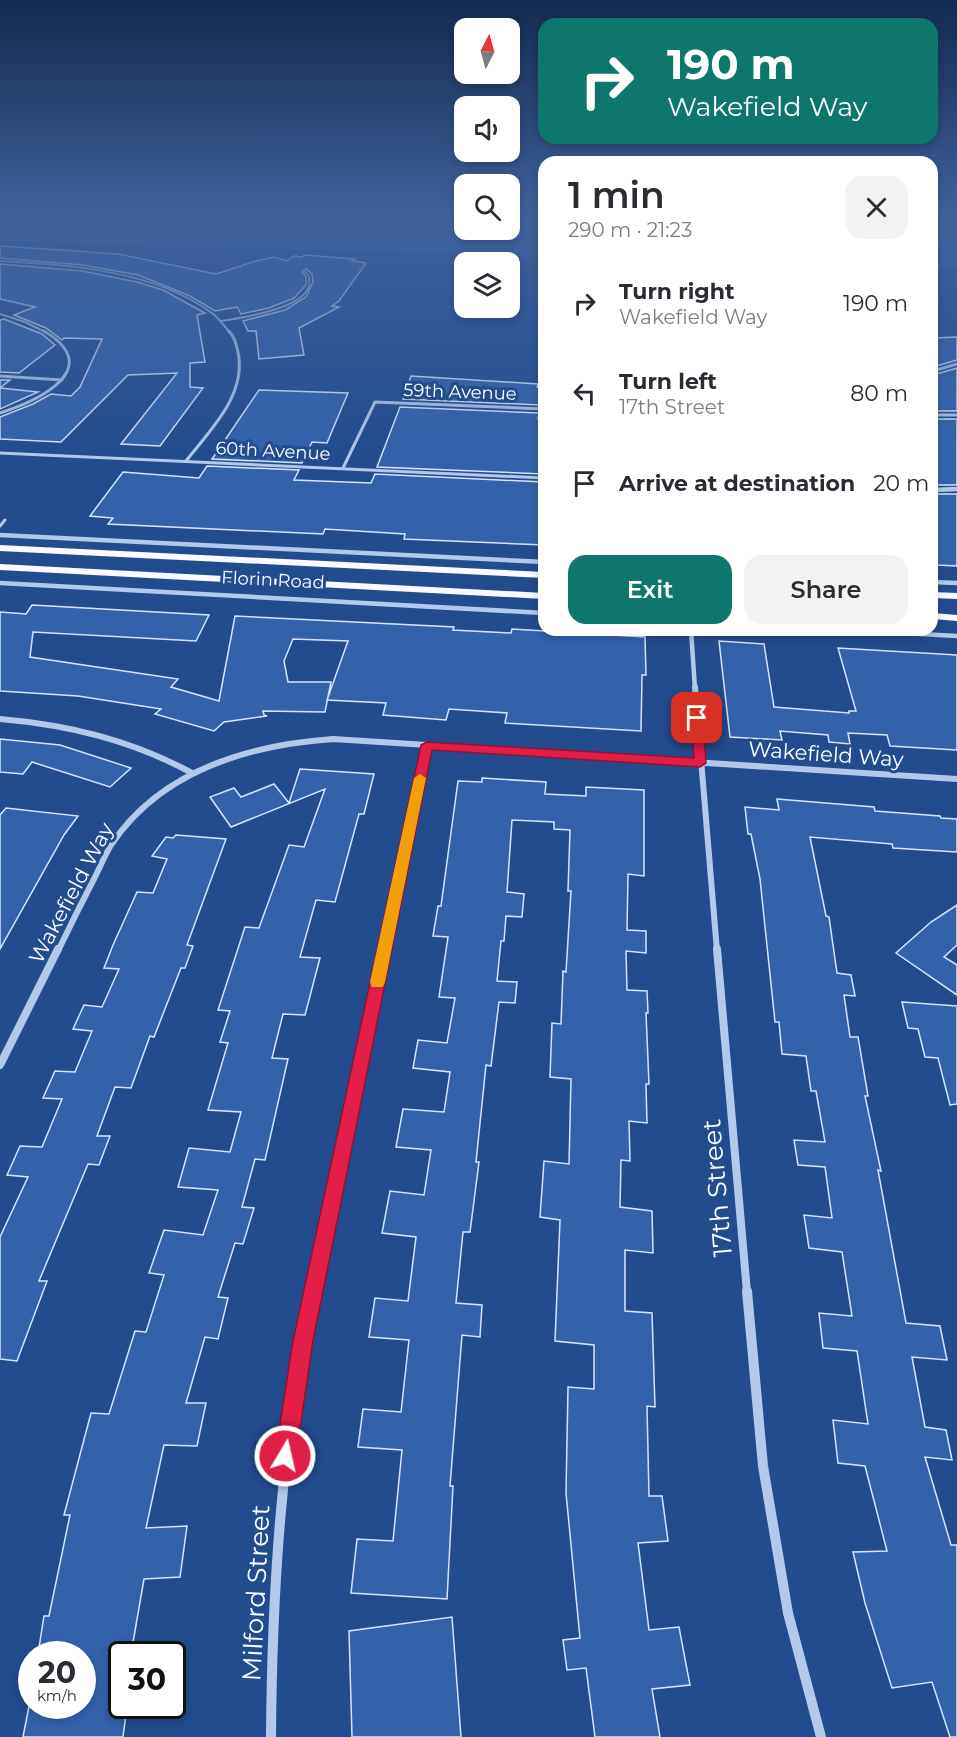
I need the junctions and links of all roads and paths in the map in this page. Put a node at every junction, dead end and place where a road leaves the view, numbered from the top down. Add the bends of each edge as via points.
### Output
1 (180, 295) edge
2 (299, 295) edge
3 (0, 314) edge
4 (221, 321) junction
5 (957, 364) edge
6 (938, 370) edge
7 (0, 376) edge
8 (62, 380) junction
9 (538, 409) edge
10 (0, 413) edge
11 (938, 415) edge
12 (957, 415) edge
13 (0, 453) edge
14 (186, 461) junction
15 (343, 468) junction
16 (538, 477) edge
17 (957, 489) edge
18 (938, 490) edge
19 (5, 520) dead end
20 (0, 526) edge
21 (0, 535) edge
22 (0, 548) edge
23 (538, 562) edge
24 (0, 567) edge
25 (538, 575) edge
26 (938, 582) edge
27 (0, 583) edge
28 (957, 583) edge
29 (938, 595) edge
30 (538, 596) edge
31 (957, 596) edge
32 (538, 613) edge
33 (938, 616) edge
34 (957, 618) edge
35 (938, 635) edge
36 (691, 636) edge
37 (957, 636) edge
38 (0, 719) edge
39 (427, 745) junction
40 (700, 763) junction
41 (192, 773) junction
42 (957, 779) edge
43 (0, 1065) edge
44 (271, 1737) edge
45 (821, 1737) edge

1 - 4 street
2 - 4 street via 268,311
3 - 8 street via 31,324 56,338 68,356 69,366
4 - 14 street via 240,355 238,382 232,397
5 - 6 street
7 - 8 street
8 - 10 street via 37,398
9 - 15 street, 59th Avenue via 375,402
11 - 12 street
13 - 14 street, 60th Avenue
14 - 15 street, 60th Avenue
15 - 16 street, 60th Avenue
17 - 18 street
19 - 20 lane
21 - 23 street, Florin Road
22 - 25 main road, Florin Road
24 - 30 main road, Florin Road
26 - 28 street
27 - 32 street, Florin Road
29 - 31 main road
33 - 34 main road
35 - 37 street
36 - 40 street, 17th Street
38 - 41 street via 43,722 111,736
39 - 40 street, Wakefield Way
39 - 41 street, Wakefield Way via 308,740 245,751
39 - 44 street, Milford Street via 303,1341 285,1456 272,1627
40 - 42 street, Wakefield Way
40 - 45 street, 17th Street via 763,1466 788,1613
41 - 43 street, Wakefield Way via 149,801 111,845

